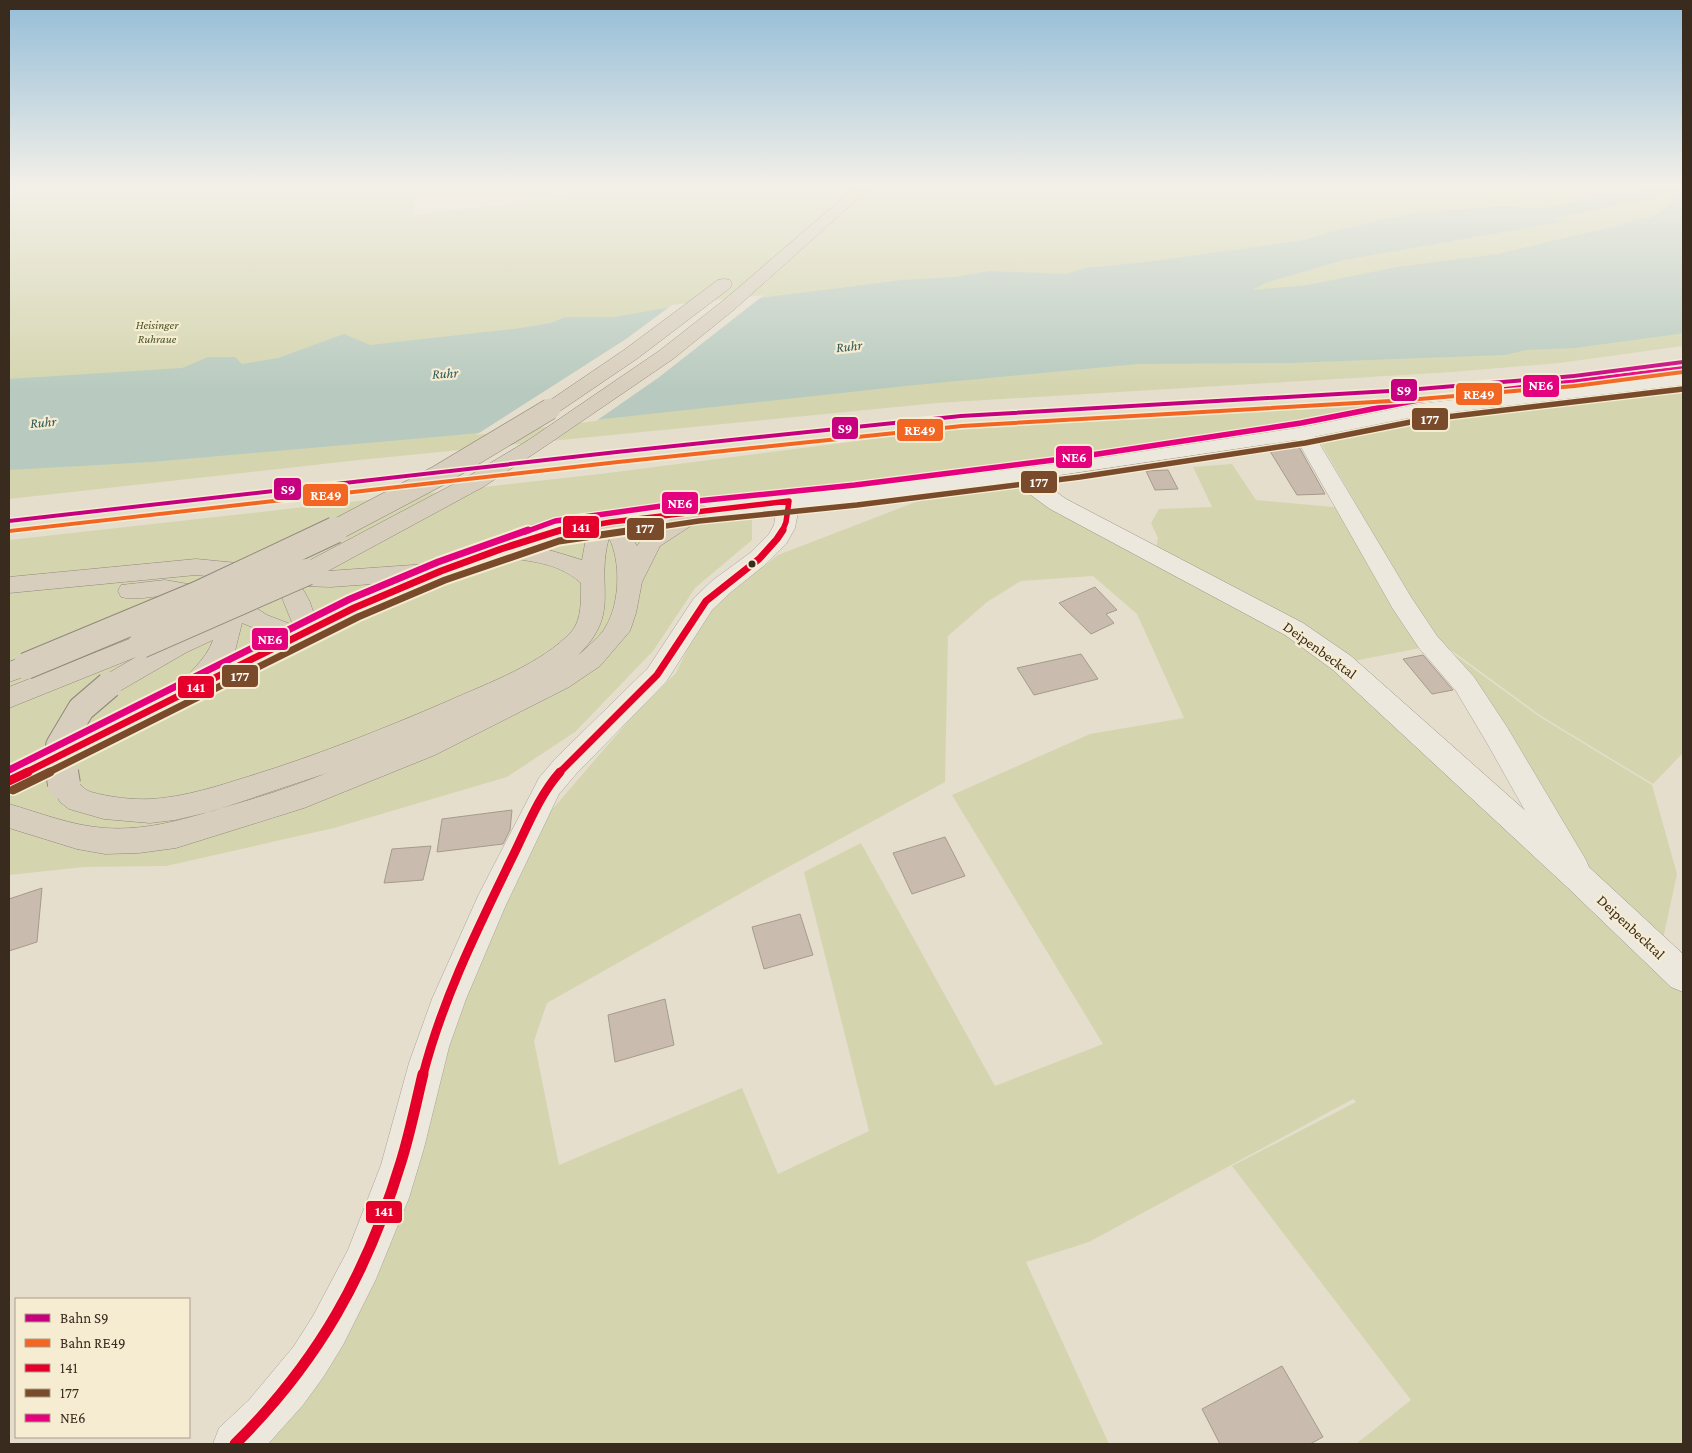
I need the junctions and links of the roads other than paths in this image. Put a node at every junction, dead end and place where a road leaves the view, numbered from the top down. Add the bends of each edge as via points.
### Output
1 (762, 253) edge
2 (788, 253) edge
3 (1683, 379) edge
4 (1303, 433) junction
5 (1026, 474) junction
6 (789, 501) junction
7 (698, 511) junction
8 (606, 523) junction
9 (501, 549) junction
10 (307, 572) junction
11 (440, 572) junction
12 (277, 578) junction
13 (591, 579) junction
14 (630, 582) junction
15 (9, 585) edge
16 (9, 602) edge
17 (233, 605) junction
18 (301, 633) junction
19 (17, 669) edge
20 (190, 692) junction
21 (9, 698) edge
22 (9, 781) edge
23 (9, 816) edge
24 (1579, 878) junction
25 (1683, 976) edge
26 (235, 1444) edge

1 - 19 highway, bridge via 631,354 550,409 439,475 301,548
2 - 10 highway via 730,304 651,365 534,445 475,482
3 - 4 main road via 1419,410
4 - 5 main road
4 - 24 main road, Deipenbecktal via 1402,603 1428,642 1465,684 1497,734
5 - 6 main road via 856,496
5 - 24 main road, Deipenbecktal via 1036,488 1058,504 1286,624 1342,663
6 - 7 main road
6 - 26 main road via 784,527 774,542 704,603 670,660 549,786 476,934 437,1030 400,1166 361,1266 337,1315 291,1384 265,1416
7 - 8 main road
7 - 14 highway via 652,541
8 - 9 main road via 557,531
8 - 13 highway via 594,552
8 - 14 highway via 627,550
9 - 11 main road
9 - 13 highway via 570,564
10 - 13 highway, bridge via 211,630 109,685 81,709 59,746 64,784 78,800 149,811 184,806 336,760 390,738 504,687 556,658 582,636 591,615 594,593
10 - 21 highway, bridge via 141,645
11 - 12 highway via 331,579
11 - 18 main road
12 - 15 highway via 196,567
12 - 18 highway via 298,600
14 - 23 highway via 617,631 591,659 560,680 425,747 294,799 176,835 139,840 105,841 77,836
16 - 17 highway via 165,588
17 - 18 highway via 258,621
17 - 20 highway via 220,655
18 - 20 main road
20 - 22 main road
24 - 25 main road, Deipenbecktal

